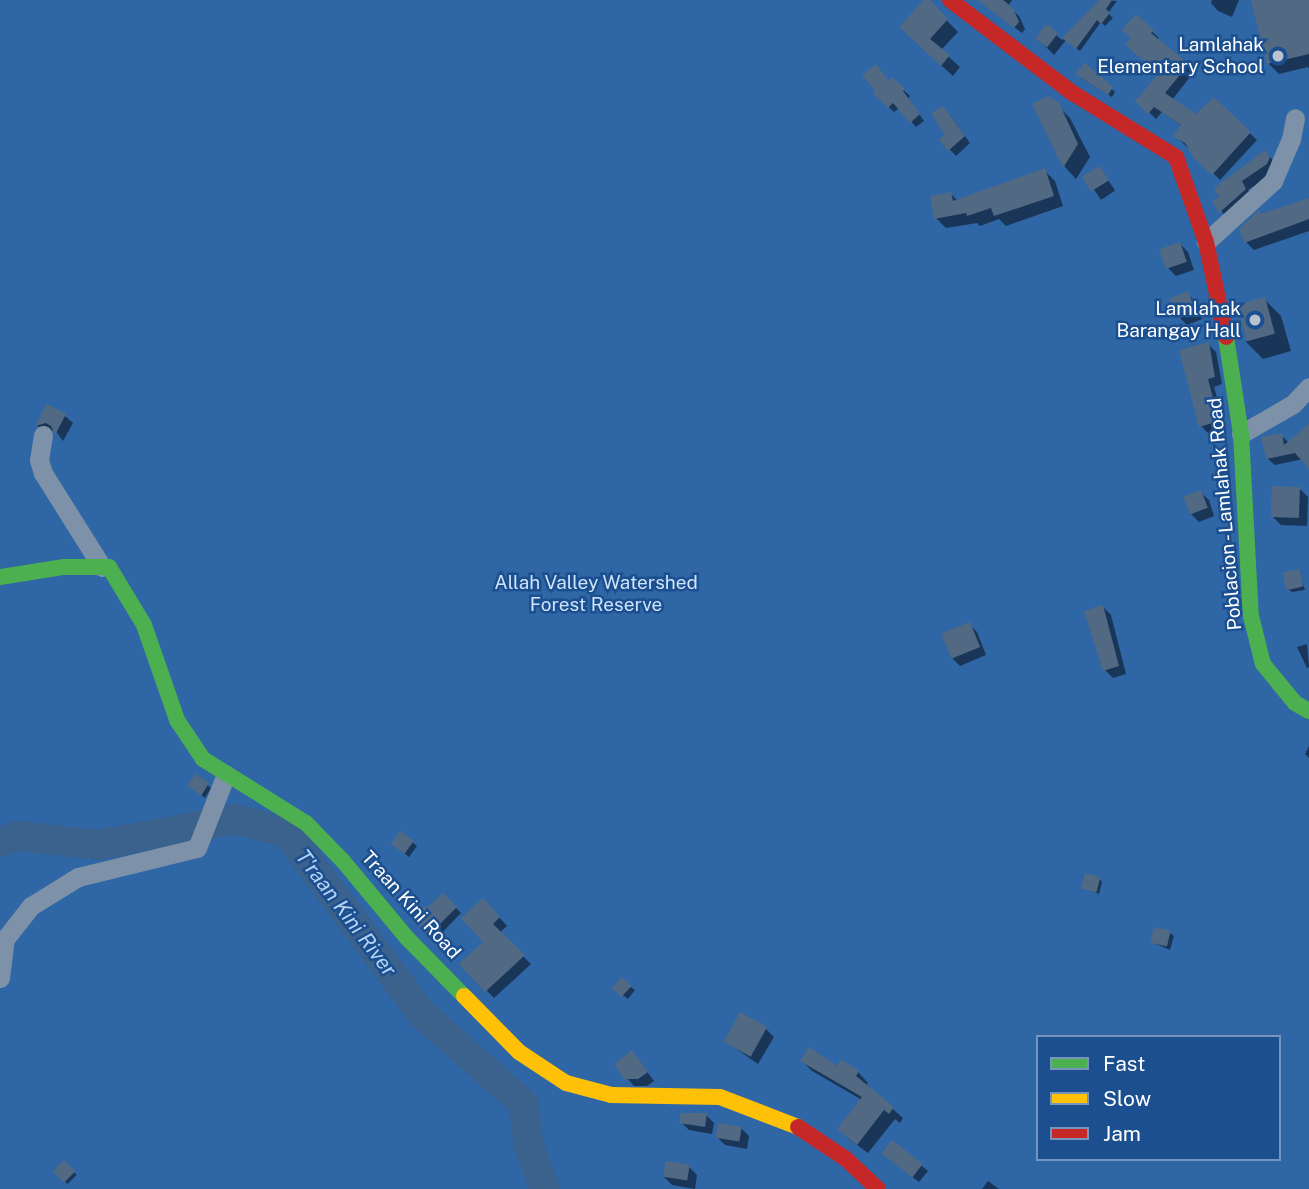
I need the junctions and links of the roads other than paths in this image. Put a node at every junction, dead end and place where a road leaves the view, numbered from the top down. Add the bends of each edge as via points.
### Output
1 (950, 0) edge
2 (1295, 118) dead end
3 (1206, 242) junction
4 (1309, 387) edge
5 (1241, 434) junction
6 (43, 435) dead end
7 (102, 568) junction
8 (0, 577) edge
9 (1309, 711) edge
10 (226, 774) junction
11 (0, 978) edge
12 (878, 1189) edge

1 - 3 street, Poblacion - Lamlahak Road via 1072,92 1176,157
2 - 3 street via 1273,181
3 - 5 street, Poblacion - Lamlahak Road
4 - 5 street via 1293,404
5 - 9 street, Poblacion - Lamlahak Road via 1251,616 1263,664 1295,703
6 - 7 street via 39,460 46,481
7 - 8 street via 64,567
7 - 10 street, Traan Kini Road via 109,567 144,625 177,720 203,759
10 - 11 street via 197,848 78,877 31,906 5,939
10 - 12 street, Traan Kini Road via 306,823 407,938 519,1052 566,1083 611,1095 720,1097 790,1122 846,1158

